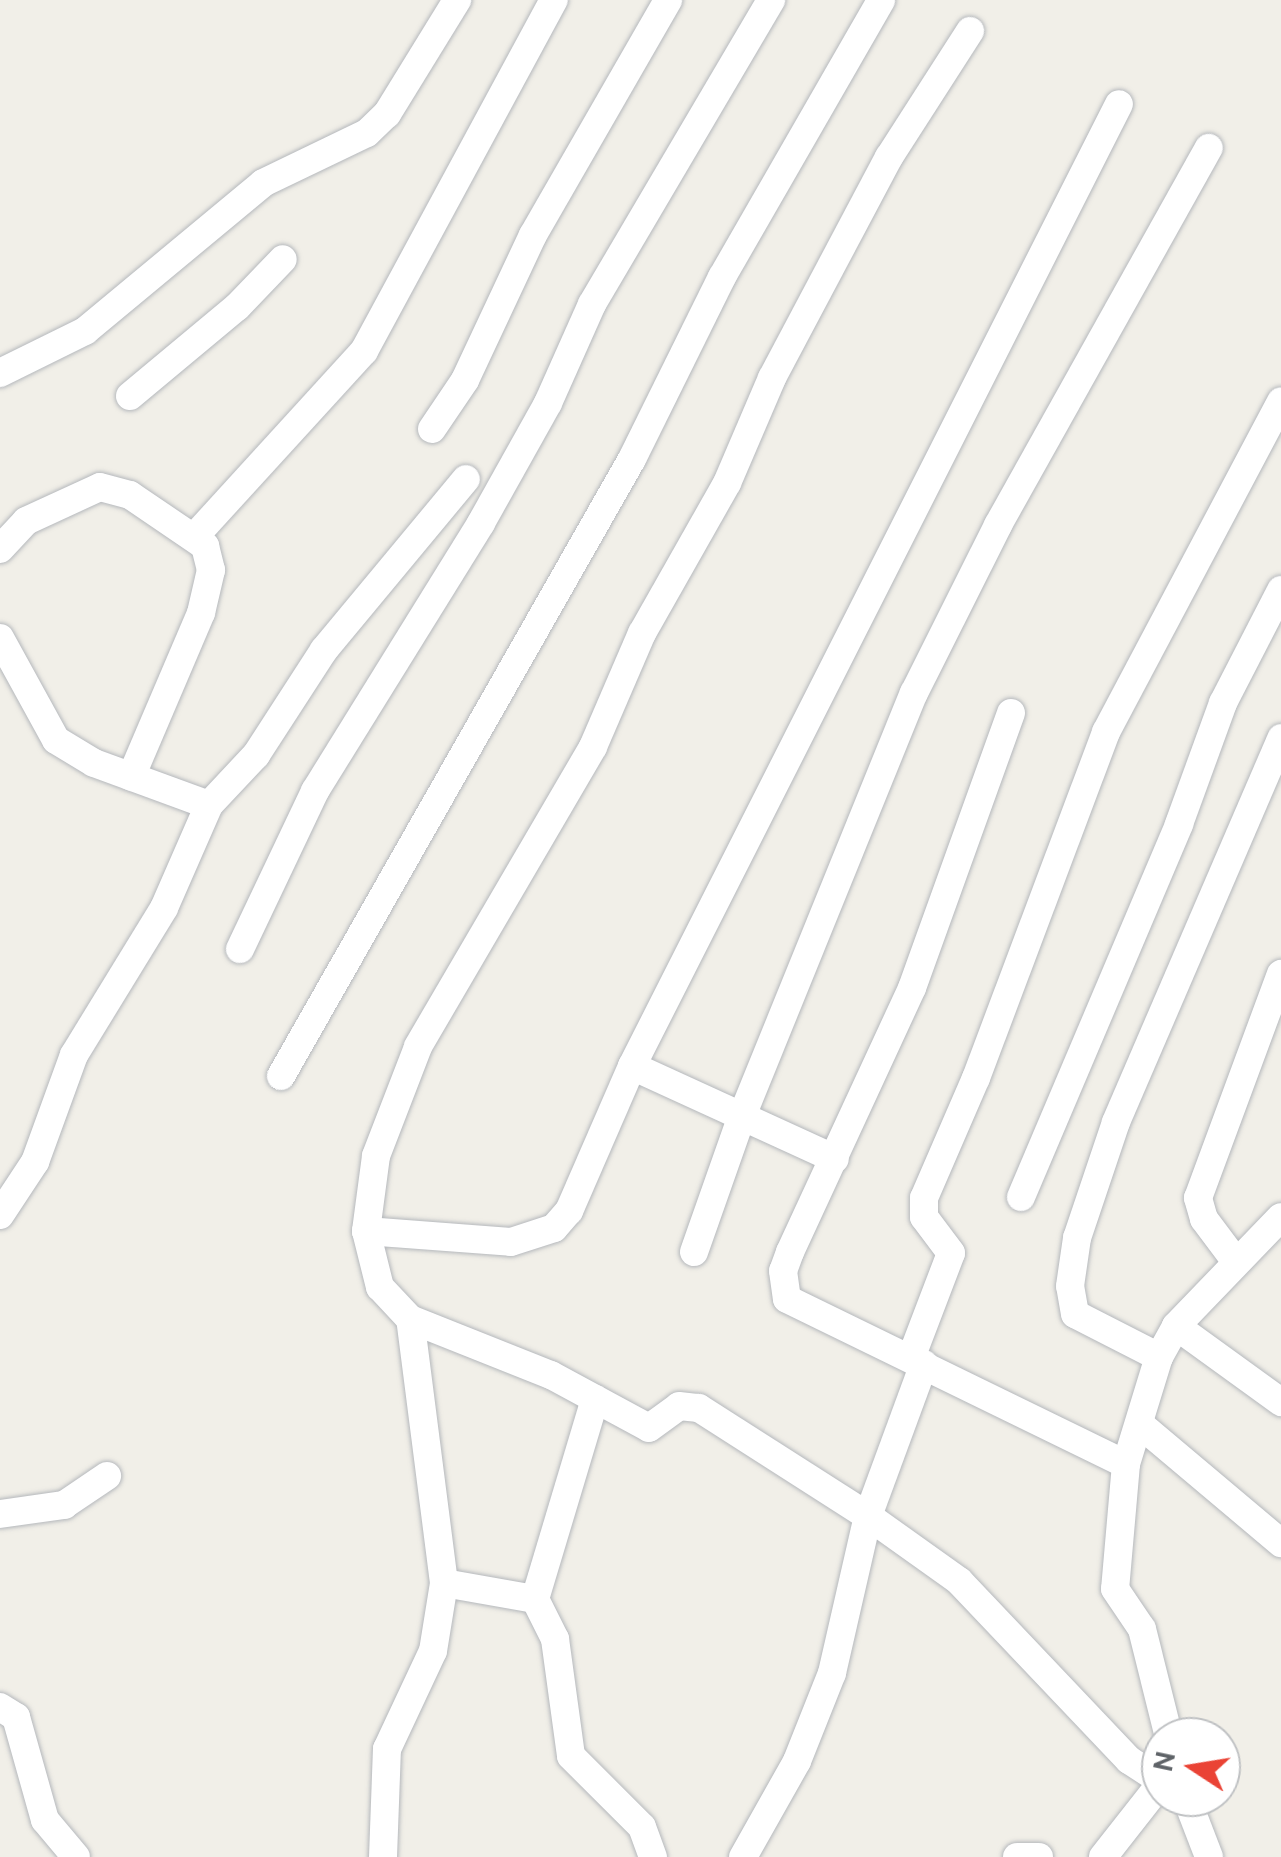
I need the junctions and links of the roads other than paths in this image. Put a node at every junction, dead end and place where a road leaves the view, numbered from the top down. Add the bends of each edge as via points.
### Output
1 (457, 0) edge
2 (554, 0) edge
3 (668, 0) edge
4 (771, 0) edge
5 (881, 0) edge
6 (970, 31) dead end
7 (1119, 104) dead end
8 (1209, 148) dead end
9 (282, 259) dead end
10 (0, 373) edge
11 (130, 396) dead end
12 (1281, 402) edge
13 (432, 429) dead end
14 (466, 479) dead end
15 (196, 535) junction
16 (0, 550) edge
17 (1281, 590) edge
18 (0, 638) edge
19 (1011, 713) dead end
20 (1281, 738) edge
21 (131, 777) junction
22 (209, 805) junction
23 (240, 950) dead end
24 (1281, 974) edge
25 (632, 1066) junction
26 (282, 1076) dead end
27 (742, 1116) junction
28 (835, 1159) junction
29 (1021, 1196) dead end
30 (0, 1215) edge
31 (1281, 1217) edge
32 (366, 1231) junction
33 (694, 1252) dead end
34 (1234, 1260) junction
35 (410, 1319) junction
36 (1176, 1326) junction
37 (1159, 1357) junction
38 (918, 1361) junction
39 (596, 1399) junction
40 (1281, 1402) edge
41 (1142, 1426) junction
42 (1126, 1464) junction
43 (107, 1476) dead end
44 (0, 1514) edge
45 (868, 1516) junction
46 (1281, 1544) edge
47 (444, 1583) junction
48 (535, 1599) junction
49 (0, 1707) edge
50 (1164, 1717) edge
51 (1141, 1768) edge
52 (1141, 1807) edge
53 (1194, 1817) edge
54 (76, 1857) edge
55 (383, 1857) edge
56 (652, 1857) edge
57 (743, 1857) edge
58 (1017, 1857) edge
59 (1038, 1857) edge
60 (1102, 1857) edge
61 (1209, 1857) edge

1 - 10 street via 387,114 367,133 264,182 85,331
2 - 15 street via 364,351
3 - 13 street via 532,235 465,380
4 - 23 street via 592,304 548,403 481,523 315,791
5 - 26 street via 722,277 632,458
6 - 32 street via 890,157 772,378 727,484 642,633 592,747 418,1046 376,1156
7 - 25 street
8 - 27 street via 998,524 914,693
9 - 11 street
12 - 38 street via 1106,732 983,1062 924,1198 924,1218 951,1253
14 - 22 street via 324,650 256,755
15 - 16 street via 130,495 100,487 26,521
15 - 21 street via 211,556 204,602
17 - 29 street via 1222,702 1179,824
18 - 21 street via 56,740
19 - 28 street via 941,916
20 - 37 street via 1116,1122 1076,1238 1070,1286 1075,1314
21 - 22 street
22 - 30 street via 164,908 74,1055 35,1162
24 - 34 street via 1198,1198 1204,1219
25 - 27 street
25 - 32 street via 569,1211 554,1228 511,1242
27 - 28 street
27 - 33 street
28 - 38 street via 790,1252 782,1286 802,1308
31 - 34 street
32 - 35 street via 380,1287
34 - 36 street
35 - 39 street
35 - 47 street
36 - 37 street
36 - 40 street
37 - 41 street
38 - 42 street
38 - 45 street
39 - 45 street via 649,1428 679,1406 699,1408
39 - 48 street
41 - 42 street
41 - 46 street
42 - 50 street via 1114,1589 1142,1629
43 - 44 street via 64,1505
45 - 51 street via 959,1581
45 - 57 street via 832,1673 797,1761
47 - 48 street
47 - 55 street via 433,1651 387,1749
48 - 56 street via 555,1639 571,1756 642,1827
49 - 54 street via 16,1717 45,1820
52 - 60 street
53 - 61 street
58 - 59 street

